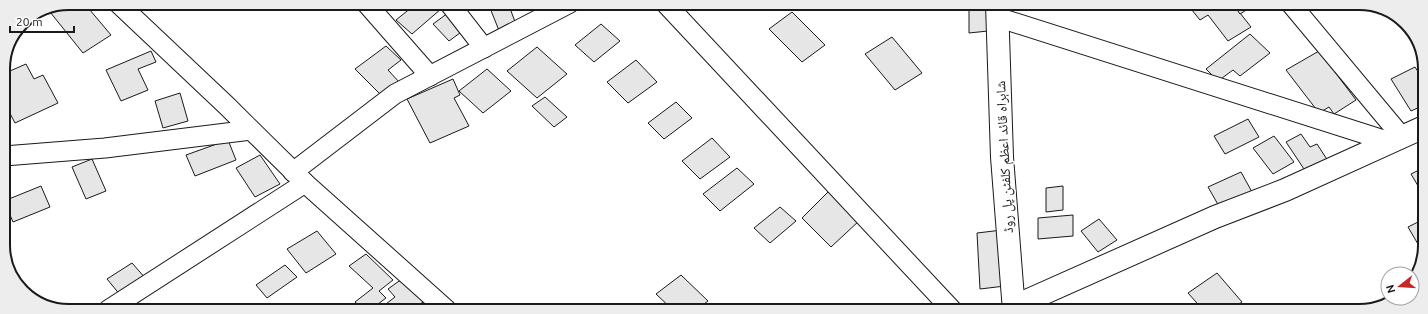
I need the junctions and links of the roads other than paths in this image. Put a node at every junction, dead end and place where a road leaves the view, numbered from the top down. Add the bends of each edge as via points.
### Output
1 (125, 10) edge
2 (372, 10) edge
3 (454, 10) edge
4 (558, 10) edge
5 (672, 10) edge
6 (997, 10) edge
7 (1295, 10) edge
8 (484, 48) junction
9 (430, 76) junction
10 (251, 130) junction
11 (1418, 130) edge
12 (1396, 139) junction
13 (10, 156) edge
14 (299, 177) junction
15 (117, 304) edge
16 (440, 304) edge
17 (947, 304) edge
18 (1011, 304) edge
19 (1022, 304) edge

1 - 10 street
2 - 9 street
3 - 8 street
4 - 8 street
5 - 17 street
6 - 12 street
6 - 18 main road, شاہراہ قائد اعظم کلفٹن پل روڈ
7 - 12 street
8 - 9 street
9 - 14 street via 395,94
10 - 13 street via 105,148
10 - 14 street
11 - 12 main road
12 - 19 main road
14 - 15 street
14 - 16 street

